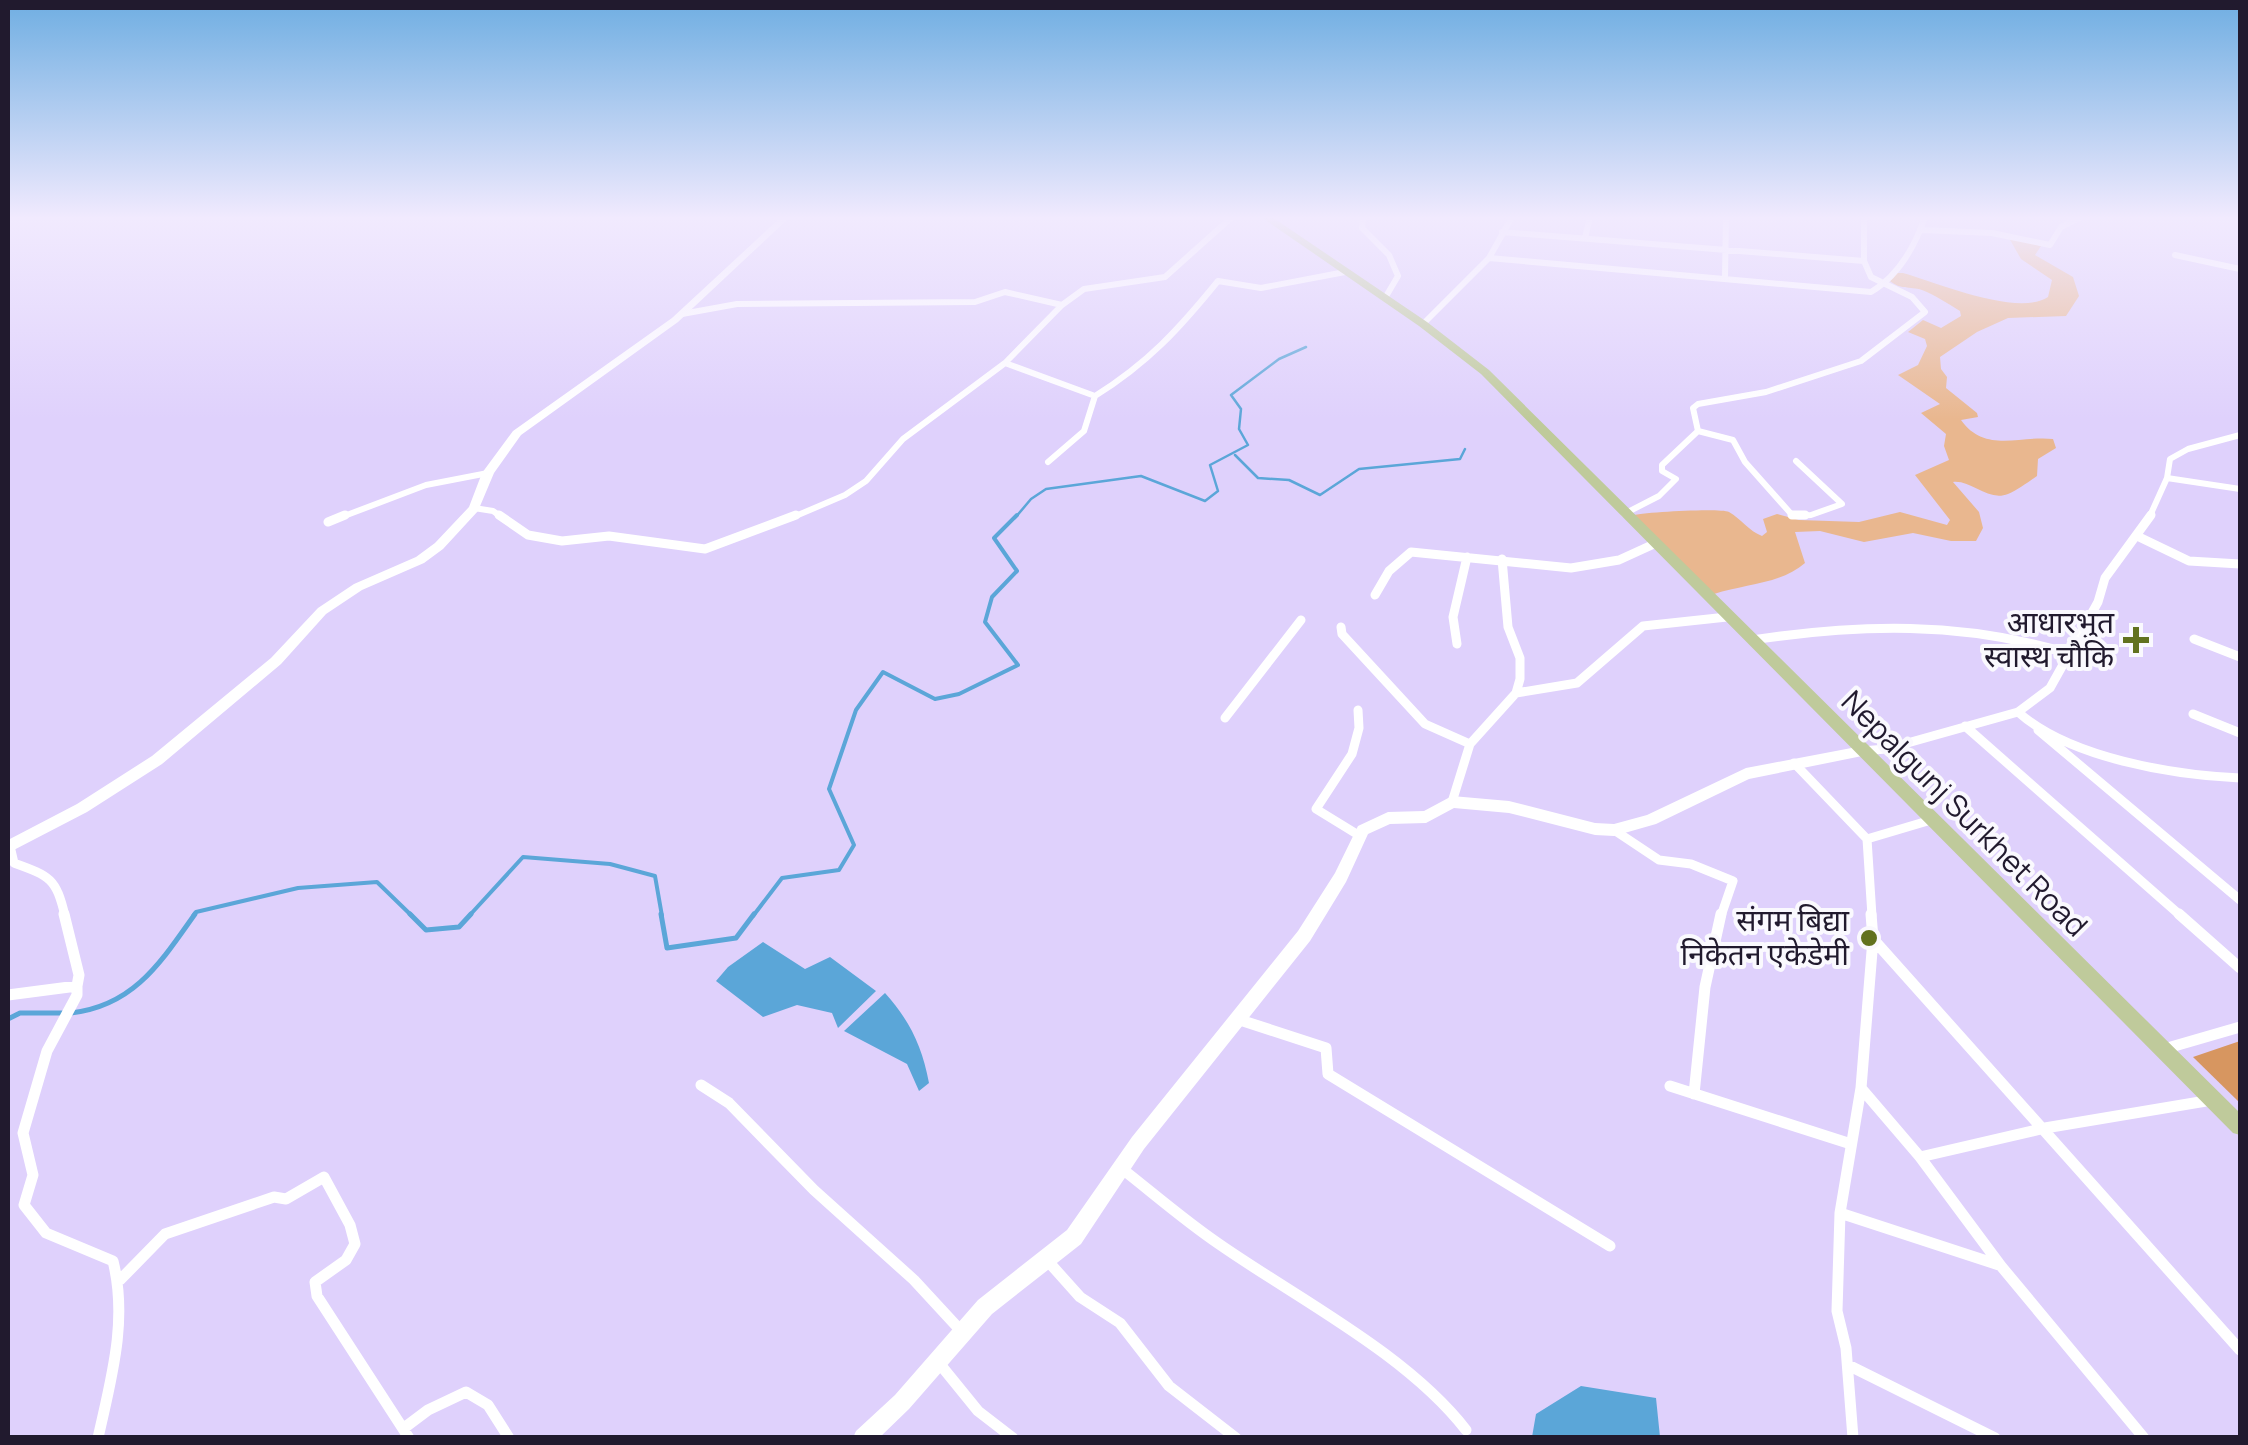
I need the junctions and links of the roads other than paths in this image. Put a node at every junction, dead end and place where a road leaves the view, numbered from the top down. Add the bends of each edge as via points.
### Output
1 (714, 284) edge
2 (1112, 284) edge
3 (1215, 284) edge
4 (1239, 284) edge
5 (1280, 284) edge
6 (1364, 284) edge
7 (1393, 284) edge
8 (1464, 284) edge
9 (1797, 284) edge
10 (1882, 285) joint
11 (1385, 298) junction
12 (1062, 304) junction
13 (682, 314) junction
14 (1424, 324) junction
15 (1005, 363) junction
16 (1096, 396) junction
17 (1698, 432) junction
18 (2240, 435) edge
19 (1796, 461) dead end
20 (1048, 462) dead end
21 (488, 473) junction
22 (2167, 478) junction
23 (2240, 489) edge
24 (474, 508) junction
25 (1627, 516) junction
26 (328, 522) dead end
27 (2138, 536) junction
28 (1652, 542) junction
29 (1467, 558) junction
30 (1502, 559) junction
31 (2240, 564) edge
32 (1375, 595) dead end
33 (1727, 618) junction
34 (1301, 620) dead end
35 (1341, 627) dead end
36 (2194, 639) dead end
37 (1750, 640) junction
38 (1457, 644) dead end
39 (2067, 653) junction
40 (2240, 657) edge
41 (1516, 692) junction
42 (1358, 710) dead end
43 (2018, 712) junction
44 (2194, 714) dead end
45 (1225, 718) dead end
46 (1966, 726) junction
47 (2038, 730) junction
48 (2240, 733) edge
49 (1470, 744) junction
50 (1862, 751) junction
51 (1794, 763) junction
52 (2240, 778) edge
53 (1452, 802) junction
54 (1932, 820) junction
55 (1614, 830) junction
56 (1360, 836) junction
57 (1867, 839) junction
58 (9, 846) edge
59 (2240, 900) edge
60 (1874, 939) junction
61 (2240, 968) edge
62 (76, 986) junction
63 (8, 995) edge
64 (1237, 1019) junction
65 (2240, 1026) edge
66 (2164, 1049) junction
67 (701, 1085) dead end
68 (1670, 1086) dead end
69 (1861, 1088) junction
70 (1694, 1094) junction
71 (2214, 1099) junction
72 (2240, 1126) edge
73 (2046, 1128) junction
74 (1851, 1144) junction
75 (1920, 1156) junction
76 (1121, 1168) junction
77 (1840, 1212) junction
78 (1610, 1246) dead end
79 (1046, 1259) junction
80 (2001, 1266) junction
81 (120, 1280) junction
82 (962, 1332) junction
83 (2240, 1350) edge
84 (937, 1361) junction
85 (1848, 1364) junction
86 (1466, 1430) dead end
87 (406, 1433) edge
88 (98, 1438) edge
89 (509, 1438) edge
90 (862, 1438) edge
91 (1013, 1438) edge
92 (1236, 1438) edge
93 (1853, 1438) edge
94 (1995, 1438) edge
95 (2144, 1438) edge

1 - 13 street
2 - 12 street via 1084,289
3 - 16 street via 1139,369
4 - 5 street
6 - 11 main road, Nepalgunj Surkhet Road
7 - 11 street
8 - 14 street
9 - 10 street via 1871,292
10 - 17 street via 1925,312 1862,361 1766,392 1698,404
11 - 14 main road, Nepalgunj Surkhet Road
12 - 13 street via 1005,292 975,302 736,304
12 - 15 street
13 - 21 street via 517,434
14 - 25 main road, Nepalgunj Surkhet Road via 1498,385
15 - 16 street
15 - 24 street via 904,439 846,495 740,540 705,548 609,536 562,541 528,535 493,511
16 - 20 street via 1084,430
17 - 19 street via 1733,440 1793,516 1842,504
17 - 25 street via 1662,465 1676,479 1673,485
18 - 22 street via 2170,459
21 - 24 street
21 - 26 street via 424,484
22 - 23 street
22 - 27 street
24 - 58 street via 420,560 358,586 322,612 276,661 158,760
25 - 28 main road, Nepalgunj Surkhet Road
27 - 31 street via 2188,561
27 - 39 street via 2105,578
28 - 30 street via 1593,566
28 - 33 main road, Nepalgunj Surkhet Road
29 - 30 street
29 - 32 street via 1410,552
29 - 38 street via 1453,617
30 - 41 street via 1508,627 1520,658
33 - 37 main road, Nepalgunj Surkhet Road
33 - 41 street via 1643,626 1576,683
34 - 45 street
35 - 49 street via 1424,724
36 - 40 street
37 - 39 street via 1838,628 1916,628 2016,638
37 - 50 main road, Nepalgunj Surkhet Road
39 - 43 street via 2050,688
41 - 49 street
42 - 56 street via 1348,762 1318,796 1316,809
43 - 46 street
43 - 47 street
44 - 48 street
46 - 50 street
46 - 61 street
47 - 52 street via 2182,771
47 - 59 street
49 - 53 street
50 - 51 street
50 - 54 main road, Nepalgunj Surkhet Road
51 - 55 street via 1746,774 1651,820
51 - 57 street
53 - 55 street
53 - 56 street via 1426,817 1388,818
54 - 57 street
54 - 66 main road, Nepalgunj Surkhet Road
55 - 70 street via 1659,860 1733,881 1721,906
56 - 64 street via 1304,936
57 - 60 street
58 - 62 street via 14,864 49,876 59,891
60 - 69 street
60 - 73 street
62 - 63 street
62 - 81 street via 47,1051 23,1133 33,1174 24,1205 46,1233 113,1261
64 - 76 street
64 - 78 street via 1326,1048 1328,1074
65 - 66 street
66 - 71 main road, Nepalgunj Surkhet Road
67 - 82 street via 729,1102
68 - 70 street
69 - 74 street
69 - 75 street
70 - 74 street
71 - 72 main road, Nepalgunj Surkhet Road
71 - 73 street
73 - 75 street
73 - 83 street
74 - 77 street
75 - 80 street
76 - 79 street via 1074,1237
76 - 86 street via 1217,1243 1339,1322 1446,1404
77 - 80 street
77 - 85 street via 1837,1311
79 - 82 street via 984,1306
79 - 92 street via 1080,1296 1120,1324 1169,1386
80 - 95 street
81 - 87 street via 164,1234 274,1197 286,1199 324,1178 355,1243 315,1282 318,1296
81 - 88 street
82 - 84 street
84 - 90 street
84 - 91 street via 978,1411
85 - 93 street
85 - 94 street
87 - 89 street via 428,1410 466,1392 488,1406

